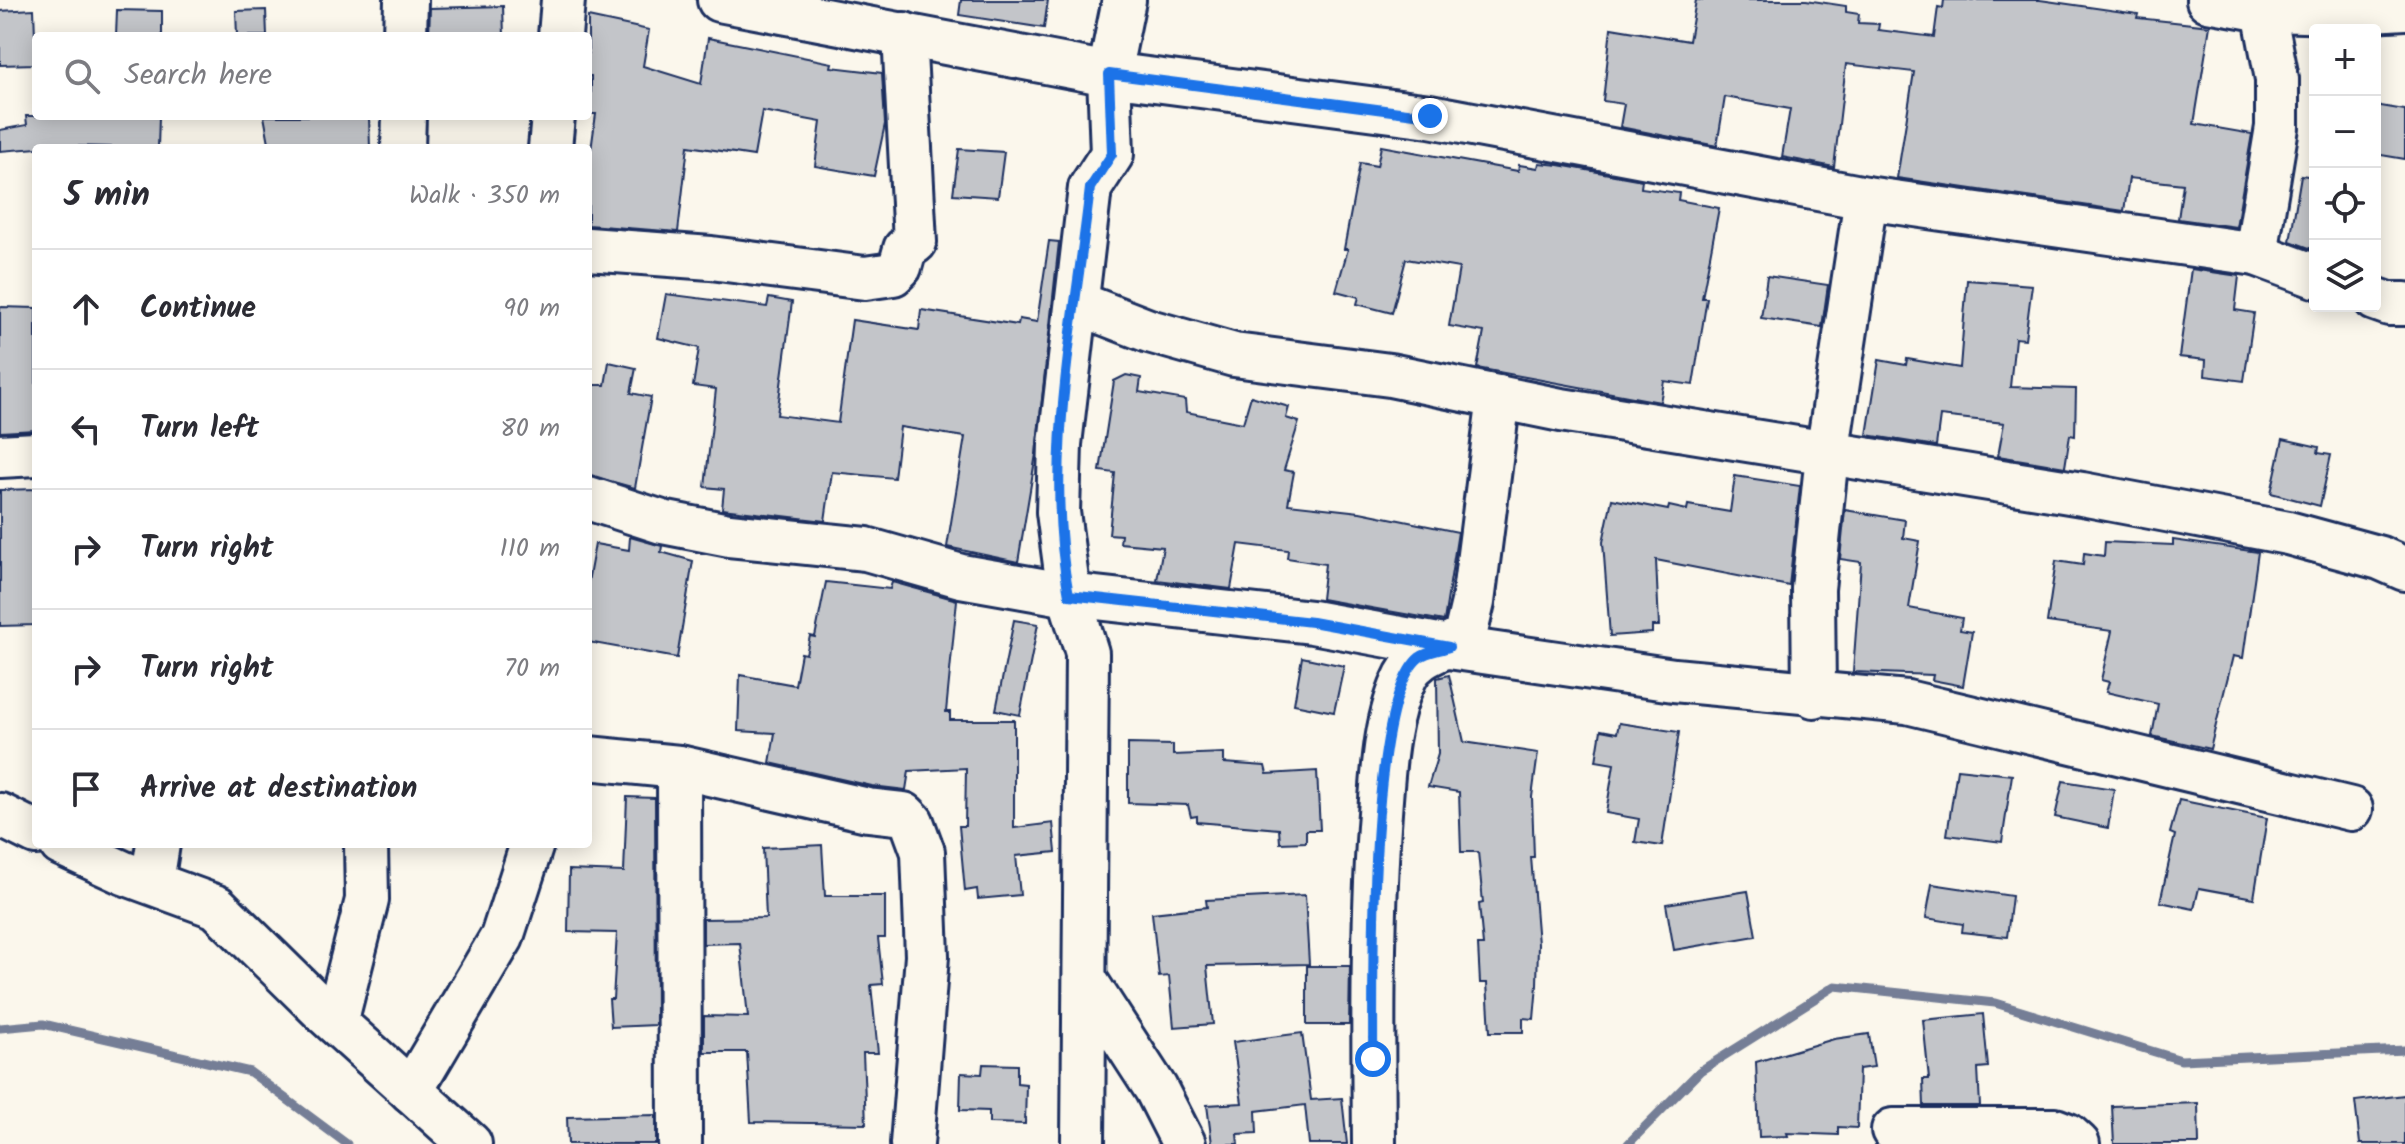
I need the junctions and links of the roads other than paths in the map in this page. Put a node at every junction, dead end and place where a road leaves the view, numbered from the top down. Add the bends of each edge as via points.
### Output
1 (406, 0) edge
2 (563, 0) edge
3 (719, 0) edge
4 (1124, 0) edge
5 (2208, 0) edge
6 (2405, 8) edge
7 (2264, 10) junction
8 (405, 32) edge
9 (560, 32) edge
10 (904, 34) junction
11 (1109, 74) junction
12 (404, 120) edge
13 (553, 120) edge
14 (403, 144) edge
15 (550, 144) edge
16 (1866, 198) junction
17 (592, 249) edge
18 (2256, 254) junction
19 (2309, 274) edge
20 (2381, 301) edge
21 (1077, 303) junction
22 (2405, 304) edge
23 (1499, 397) junction
24 (32, 454) edge
25 (1827, 455) junction
26 (0, 456) edge
27 (592, 499) edge
28 (2405, 569) edge
29 (1069, 595) junction
30 (1449, 647) junction
31 (1814, 696) junction
32 (592, 758) edge
33 (679, 767) junction
34 (2351, 809) dead end
35 (0, 815) edge
36 (32, 831) edge
37 (81, 848) edge
38 (366, 848) edge
39 (531, 848) edge
40 (155, 863) edge
41 (1086, 981) junction
42 (336, 1023) junction
43 (411, 1091) junction
44 (1893, 1130) dead end
45 (470, 1144) edge
46 (680, 1144) edge
47 (912, 1144) edge
48 (1083, 1144) edge
49 (1184, 1144) edge
50 (1374, 1144) edge
51 (2078, 1144) edge

1 - 8 street
2 - 9 street
3 - 10 street
4 - 11 street
5 - 7 street
6 - 7 street
7 - 18 street via 2277,79 2277,127
10 - 11 street
10 - 17 street via 915,242 905,249 893,274 865,278
11 - 16 street via 1430,116
11 - 21 street via 1112,154 1090,188
12 - 14 street
13 - 15 street
16 - 18 street
16 - 25 street
18 - 19 street
20 - 22 street
21 - 23 street via 1234,355 1390,375
21 - 29 street via 1060,444 1058,512
23 - 25 street
23 - 30 street via 1473,602 1465,636
24 - 26 street
25 - 28 street via 2082,494 2288,533
25 - 31 street via 1813,589
27 - 29 street via 662,522 729,535 866,549 961,576
29 - 30 street via 1312,622
29 - 41 street via 1087,653
30 - 31 street
30 - 50 street via 1421,656 1407,675 1384,762 1375,899
31 - 34 street via 1907,702
32 - 33 street
33 - 46 street
33 - 47 street via 904,814 912,822 923,852 927,956
35 - 36 street
37 - 40 street
38 - 42 street via 367,900
39 - 43 street via 502,937
40 - 42 street via 217,907
41 - 48 street
41 - 49 street via 1156,1089
42 - 43 street
43 - 45 street
44 - 51 street via 2055,1130

